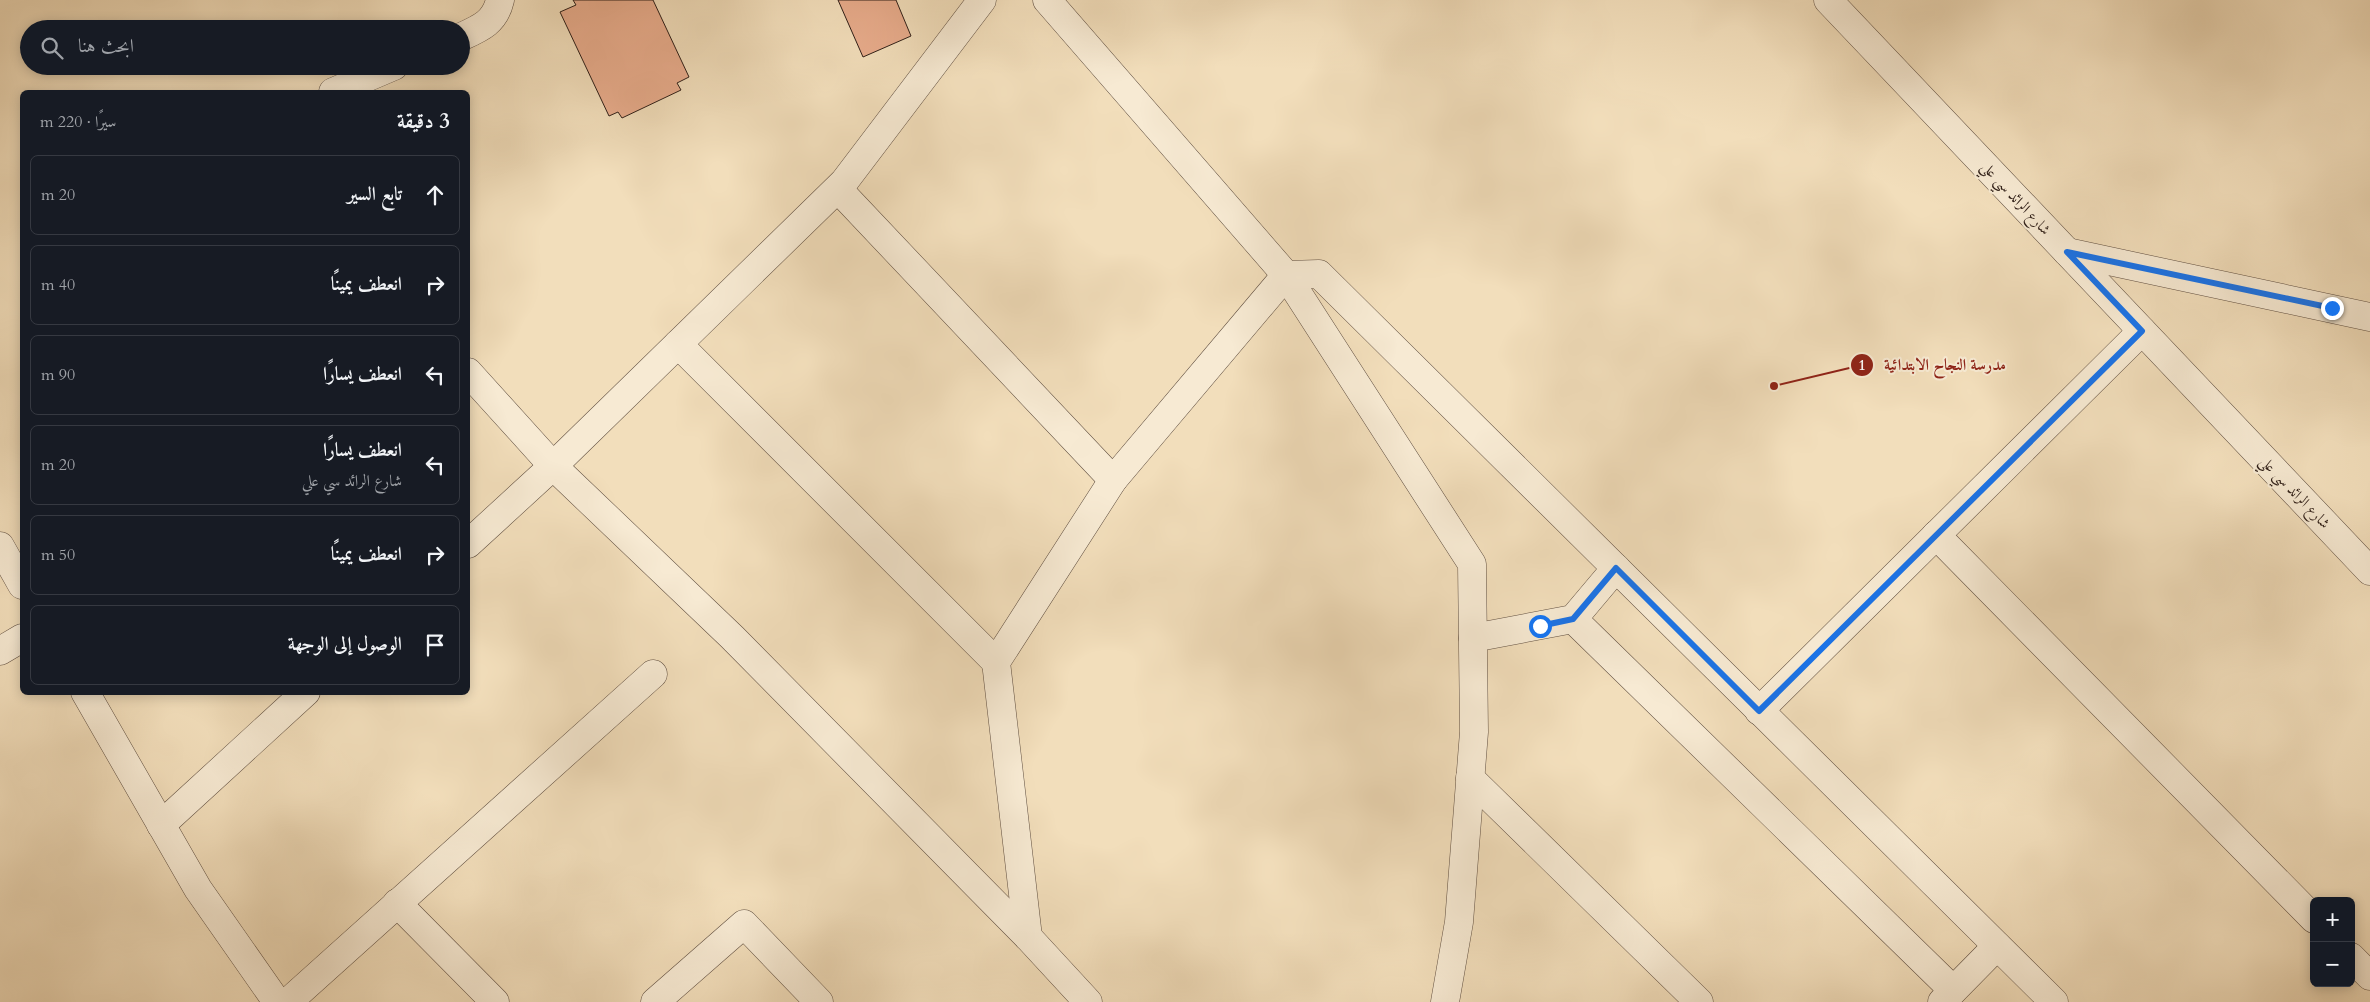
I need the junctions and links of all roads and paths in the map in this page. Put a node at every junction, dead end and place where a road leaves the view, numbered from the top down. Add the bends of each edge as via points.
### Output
1 (500, 0) edge
2 (982, 0) edge
3 (1047, 0) edge
4 (1828, 0) edge
5 (470, 33) edge
6 (373, 75) edge
7 (338, 90) edge
8 (838, 189) junction
9 (2067, 252) junction
10 (1286, 275) junction
11 (2370, 316) edge
12 (2142, 331) junction
13 (678, 344) junction
14 (470, 374) edge
15 (553, 466) junction
16 (1113, 480) junction
17 (1936, 536) junction
18 (470, 542) edge
19 (0, 546) edge
20 (1616, 568) junction
21 (2370, 571) edge
22 (20, 581) edge
23 (1573, 619) junction
24 (1473, 638) junction
25 (20, 639) edge
26 (0, 651) edge
27 (996, 662) junction
28 (652, 674) dead end
29 (86, 695) edge
30 (303, 695) edge
31 (1759, 711) junction
32 (1470, 778) junction
33 (161, 825) junction
34 (397, 903) junction
35 (2310, 915) edge
36 (1028, 937) junction
37 (1997, 946) junction
38 (2355, 961) edge
39 (2370, 976) edge
40 (1948, 996) edge
41 (277, 1002) edge
42 (288, 1002) edge
43 (495, 1002) edge
44 (655, 1002) edge
45 (818, 1002) edge
46 (1088, 1002) edge
47 (1445, 1002) edge
48 (1699, 1002) edge
49 (2054, 1002) edge

1 - 5 street via 498,10 486,26
2 - 8 street
3 - 10 street
4 - 9 street, شارع الرائد سي علي
6 - 7 street
8 - 13 street
8 - 16 street
9 - 11 street
9 - 12 street, شارع الرائد سي علي
10 - 16 street
10 - 20 street via 1319,274
10 - 24 street via 1472,564
12 - 17 street
12 - 21 street, شارع الرائد سي علي
13 - 15 street
13 - 27 street
14 - 15 street
15 - 18 street
15 - 36 street via 739,644
16 - 27 street
17 - 31 street
17 - 35 street
19 - 22 street
20 - 23 street
20 - 31 street
23 - 24 street
23 - 40 street
24 - 32 street via 1474,732
25 - 26 street
27 - 36 street
28 - 34 street
29 - 33 street
30 - 33 street
31 - 37 street
32 - 47 street via 1459,922
32 - 48 street
33 - 41 street via 198,889
34 - 42 street
34 - 43 street
36 - 46 street
37 - 40 street
37 - 49 street
38 - 39 street
44 - 45 street via 744,924

